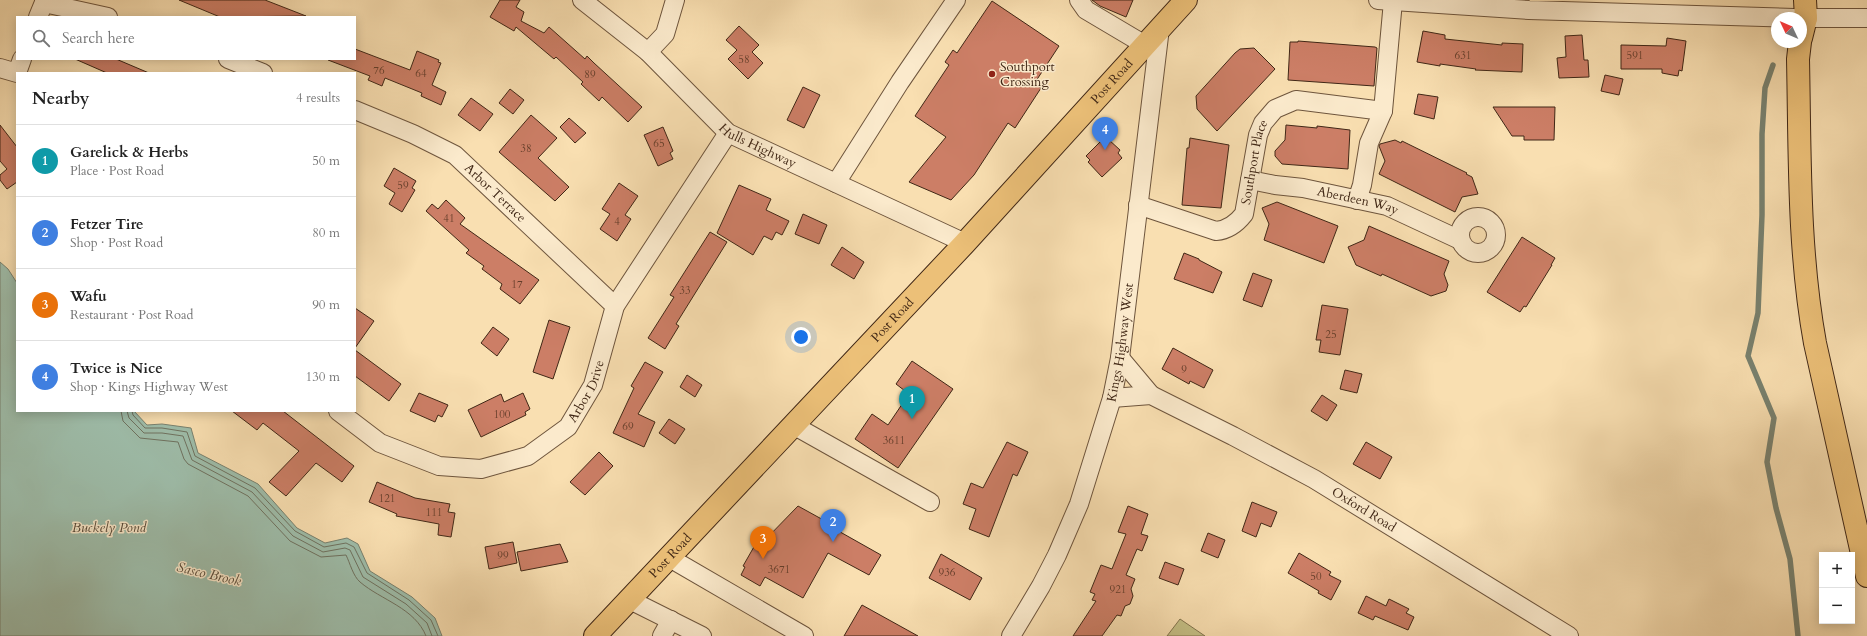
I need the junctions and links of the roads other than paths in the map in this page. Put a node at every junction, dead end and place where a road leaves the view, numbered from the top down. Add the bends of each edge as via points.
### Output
1 (582, 0) edge
2 (675, 0) edge
3 (956, 0) edge
4 (1079, 0) edge
5 (1186, 0) edge
6 (1385, 1) edge
7 (42, 7) edge
8 (101, 16) edge
9 (1771, 17) edge
10 (1807, 18) edge
11 (1867, 18) edge
12 (1160, 28) junction
13 (1145, 45) junction
14 (1799, 48) edge
15 (648, 52) junction
16 (22, 60) edge
17 (230, 60) edge
18 (0, 68) edge
19 (18, 72) edge
20 (260, 72) edge
21 (16, 74) edge
22 (356, 110) edge
23 (1383, 111) junction
24 (728, 133) junction
25 (1250, 180) junction
26 (836, 183) junction
27 (1357, 200) junction
28 (1138, 205) junction
29 (1460, 240) dead end
30 (965, 242) junction
31 (615, 306) junction
32 (1120, 358) junction
33 (1151, 395) junction
34 (1112, 398) junction
35 (339, 412) edge
36 (792, 425) junction
37 (930, 502) dead end
38 (668, 557) junction
39 (1867, 576) edge
40 (630, 600) junction
41 (671, 620) junction
42 (595, 636) edge
43 (662, 636) edge
44 (702, 636) edge
45 (804, 636) edge
46 (1011, 636) edge
47 (1569, 636) edge

1 - 15 street, Hulls Highway
2 - 15 street via 665,34
3 - 26 street
4 - 13 street via 1086,10
5 - 12 main road, Post Road
6 - 9 street via 1529,10
6 - 23 street
7 - 8 street
10 - 11 street
12 - 13 main road, Post Road
12 - 28 street, Kings Highway West
13 - 30 main road, Post Road
14 - 39 main road via 1800,216 1808,304 1814,343
15 - 24 street, Hulls Highway
16 - 19 street
17 - 20 street
18 - 21 street
22 - 31 street, Arbor Terrace via 455,155
23 - 25 street, Southport Place via 1296,100 1283,105 1263,123 1258,135
23 - 27 street via 1369,143
24 - 26 street, Hulls Highway
24 - 31 street, Arbor Drive
25 - 27 street, Aberdeen Way
25 - 28 street, Southport Place via 1244,214 1222,231
26 - 30 street, Hulls Highway
27 - 29 street, Aberdeen Way via 1387,206
28 - 32 street, Kings Highway West
30 - 36 main road, Post Road
31 - 35 street, Arbor Drive via 593,386 568,428 528,456 481,469 439,466 380,443
32 - 33 street, Oxford Road
32 - 34 street, Kings Highway West
33 - 34 street
33 - 47 street, Oxford Road via 1314,479
34 - 46 street, Kings Highway West via 1079,504 1057,555
36 - 37 street
36 - 38 main road, Post Road
38 - 40 main road, Post Road
38 - 45 street
40 - 41 street
40 - 42 main road, Post Road
41 - 43 street
41 - 44 street

